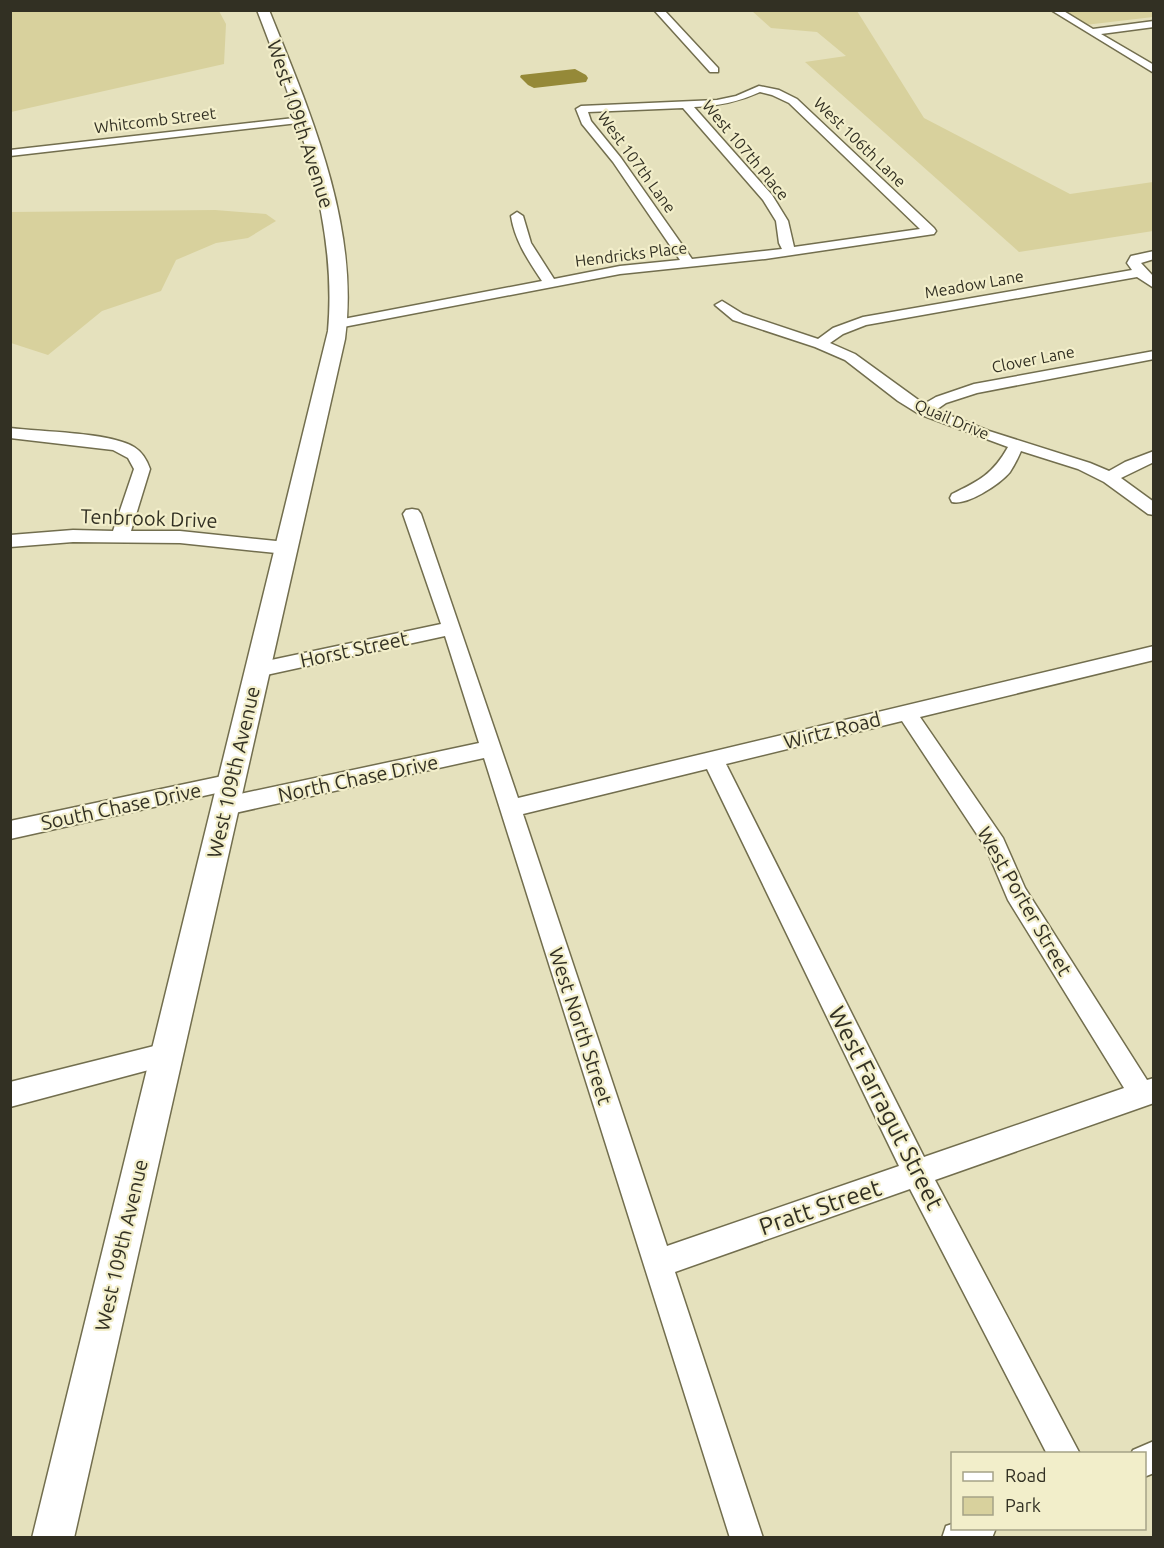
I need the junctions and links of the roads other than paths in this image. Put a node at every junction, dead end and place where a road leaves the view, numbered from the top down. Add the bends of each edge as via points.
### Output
1 (262, 10) edge
2 (658, 10) edge
3 (1055, 10) edge
4 (1154, 26) edge
5 (1093, 33) junction
6 (714, 70) dead end
7 (1154, 70) edge
8 (686, 105) junction
9 (303, 120) junction
10 (10, 153) edge
11 (517, 216) dead end
12 (930, 231) joint
13 (790, 251) junction
14 (1154, 255) edge
15 (689, 263) junction
16 (1140, 273) junction
17 (550, 282) junction
18 (1154, 284) edge
19 (722, 305) dead end
20 (338, 324) junction
21 (820, 344) junction
22 (1154, 355) edge
23 (924, 411) junction
24 (10, 433) edge
25 (1017, 445) junction
26 (1154, 456) edge
27 (1110, 478) junction
28 (958, 498) dead end
29 (1154, 510) edge
30 (412, 514) dead end
31 (120, 537) junction
32 (10, 541) edge
33 (286, 548) junction
34 (452, 628) junction
35 (1154, 652) edge
36 (257, 670) junction
37 (906, 712) junction
38 (490, 749) junction
39 (713, 759) junction
40 (229, 794) junction
41 (511, 808) junction
42 (10, 830) edge
43 (166, 1055) junction
44 (1147, 1091) edge
45 (10, 1095) edge
46 (917, 1173) junction
47 (657, 1264) junction
48 (1063, 1452) edge
49 (976, 1530) edge
50 (53, 1538) edge
51 (747, 1538) edge
52 (958, 1538) edge

1 - 9 main road, West 109th Avenue
2 - 6 street
3 - 5 street
4 - 5 street
5 - 7 street
8 - 12 street, West 106th Lane via 739,99 759,89 793,101
8 - 13 street, West 107th Place via 768,198 782,221
8 - 15 street, West 107th Lane via 580,110
9 - 10 street, Whitcomb Street
9 - 20 main road, West 109th Avenue via 332,215
11 - 17 street via 528,251
12 - 13 street, Hendricks Place
13 - 15 street, Hendricks Place
14 - 16 street via 1136,259 1134,267
15 - 17 street, Hendricks Place
16 - 18 street
16 - 21 street, Meadow Lane via 863,321
17 - 20 street, Hendricks Place
19 - 21 street, Quail Drive via 738,317
20 - 33 main road, West 109th Avenue
21 - 23 street, Quail Drive via 850,357
22 - 23 street, Clover Lane via 974,389 941,400
23 - 25 street, Quail Drive
24 - 31 street via 108,443 136,456 142,469
25 - 27 street, Quail Drive
25 - 28 street via 1003,470 983,486
26 - 27 street
27 - 29 street, Quail Drive
30 - 34 street, West North Street
31 - 32 street, Tenbrook Drive
31 - 33 street, Tenbrook Drive via 180,537
33 - 36 main road, West 109th Avenue
34 - 36 street, Horst Street
34 - 38 street, West North Street
35 - 37 street, Wirtz Road
36 - 40 main road, West 109th Avenue
37 - 39 street, Wirtz Road
37 - 44 street, West Porter Street via 995,844 1016,893
38 - 40 street, North Chase Drive
38 - 41 street, West North Street
39 - 41 street, Wirtz Road
39 - 46 street, West Farragut Street
40 - 42 street, South Chase Drive
40 - 43 main road, West 109th Avenue
41 - 47 street, West North Street
43 - 45 street
43 - 50 main road, West 109th Avenue
44 - 46 street, Pratt Street
46 - 47 street, Pratt Street
46 - 48 street, West Farragut Street
47 - 51 street, West North Street
49 - 52 street

